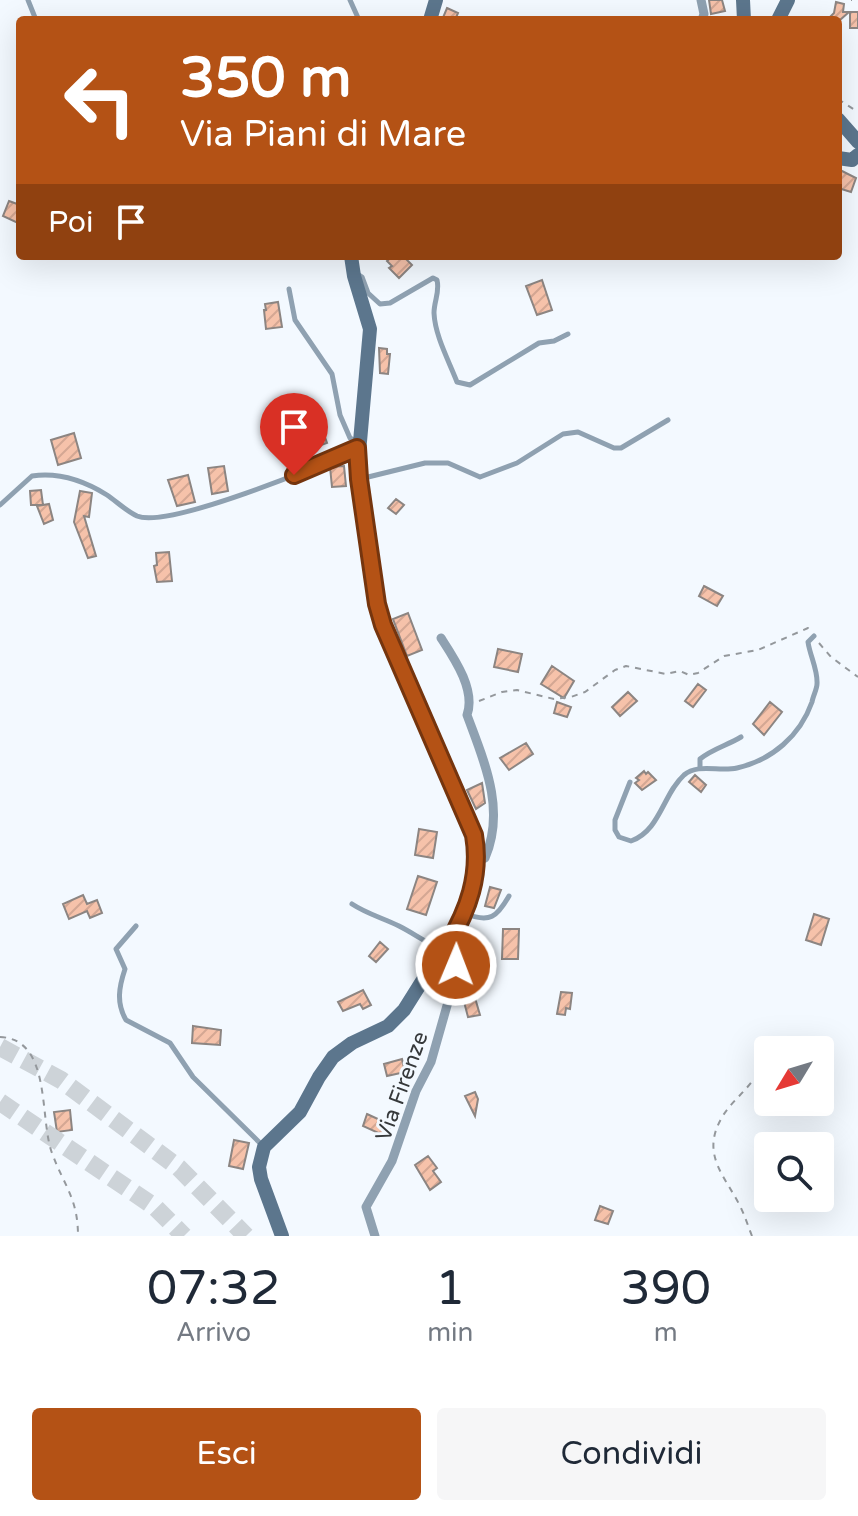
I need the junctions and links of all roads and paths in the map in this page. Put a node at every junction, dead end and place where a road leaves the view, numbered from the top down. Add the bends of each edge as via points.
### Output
1 (842, 124) edge
2 (858, 142) edge
3 (352, 260) edge
4 (354, 276) junction
5 (289, 289) dead end
6 (568, 334) dead end
7 (668, 420) dead end
8 (358, 445) junction
9 (359, 479) junction
10 (0, 505) edge
11 (814, 636) junction
12 (441, 638) dead end
13 (858, 677) edge
14 (471, 705) junction
15 (741, 737) dead end
16 (700, 767) junction
17 (630, 782) dead end
18 (477, 861) junction
19 (509, 896) dead end
20 (352, 904) dead end
21 (465, 913) junction
22 (136, 926) dead end
23 (446, 947) junction
24 (0, 1037) edge
25 (753, 1080) dead end
26 (264, 1147) junction
27 (78, 1236) edge
28 (282, 1236) edge
29 (375, 1236) edge
30 (752, 1236) edge

1 - 2 main road
3 - 4 main road
4 - 6 lane via 362,277 380,304 437,280 434,313 439,337 457,382 463,385 539,343
4 - 8 main road via 370,329
5 - 8 lane via 295,320 332,374 340,415
7 - 9 lane via 621,448 578,432 563,434 517,463 480,477 448,463 425,463
8 - 9 main road
8 - 10 lane via 271,484 175,515 139,517 85,483 49,475 32,476
9 - 18 main road via 383,625 471,823
11 - 13 path
11 - 14 path via 808,628 758,650 724,656 689,675 621,667 571,697 554,699 517,690
11 - 16 lane via 808,642 817,684 794,736 771,754 737,768
12 - 14 street
14 - 18 street via 467,715 488,771 494,805 488,851
15 - 16 lane via 707,753
16 - 17 lane via 684,775 645,832 631,841 619,837 615,825
18 - 21 main road
19 - 21 lane via 491,917
20 - 23 lane via 418,939
21 - 23 main road
22 - 26 lane via 116,949 125,969 118,989 125,1018 170,1043 193,1077
23 - 26 main road via 396,1019 333,1057 300,1112
23 - 29 street, Via Firenze via 456,965 454,981 431,1062 392,1161 366,1207
24 - 27 path via 24,1045 38,1074 50,1147 77,1208
25 - 30 path via 713,1137 721,1173
26 - 28 main road via 261,1179

